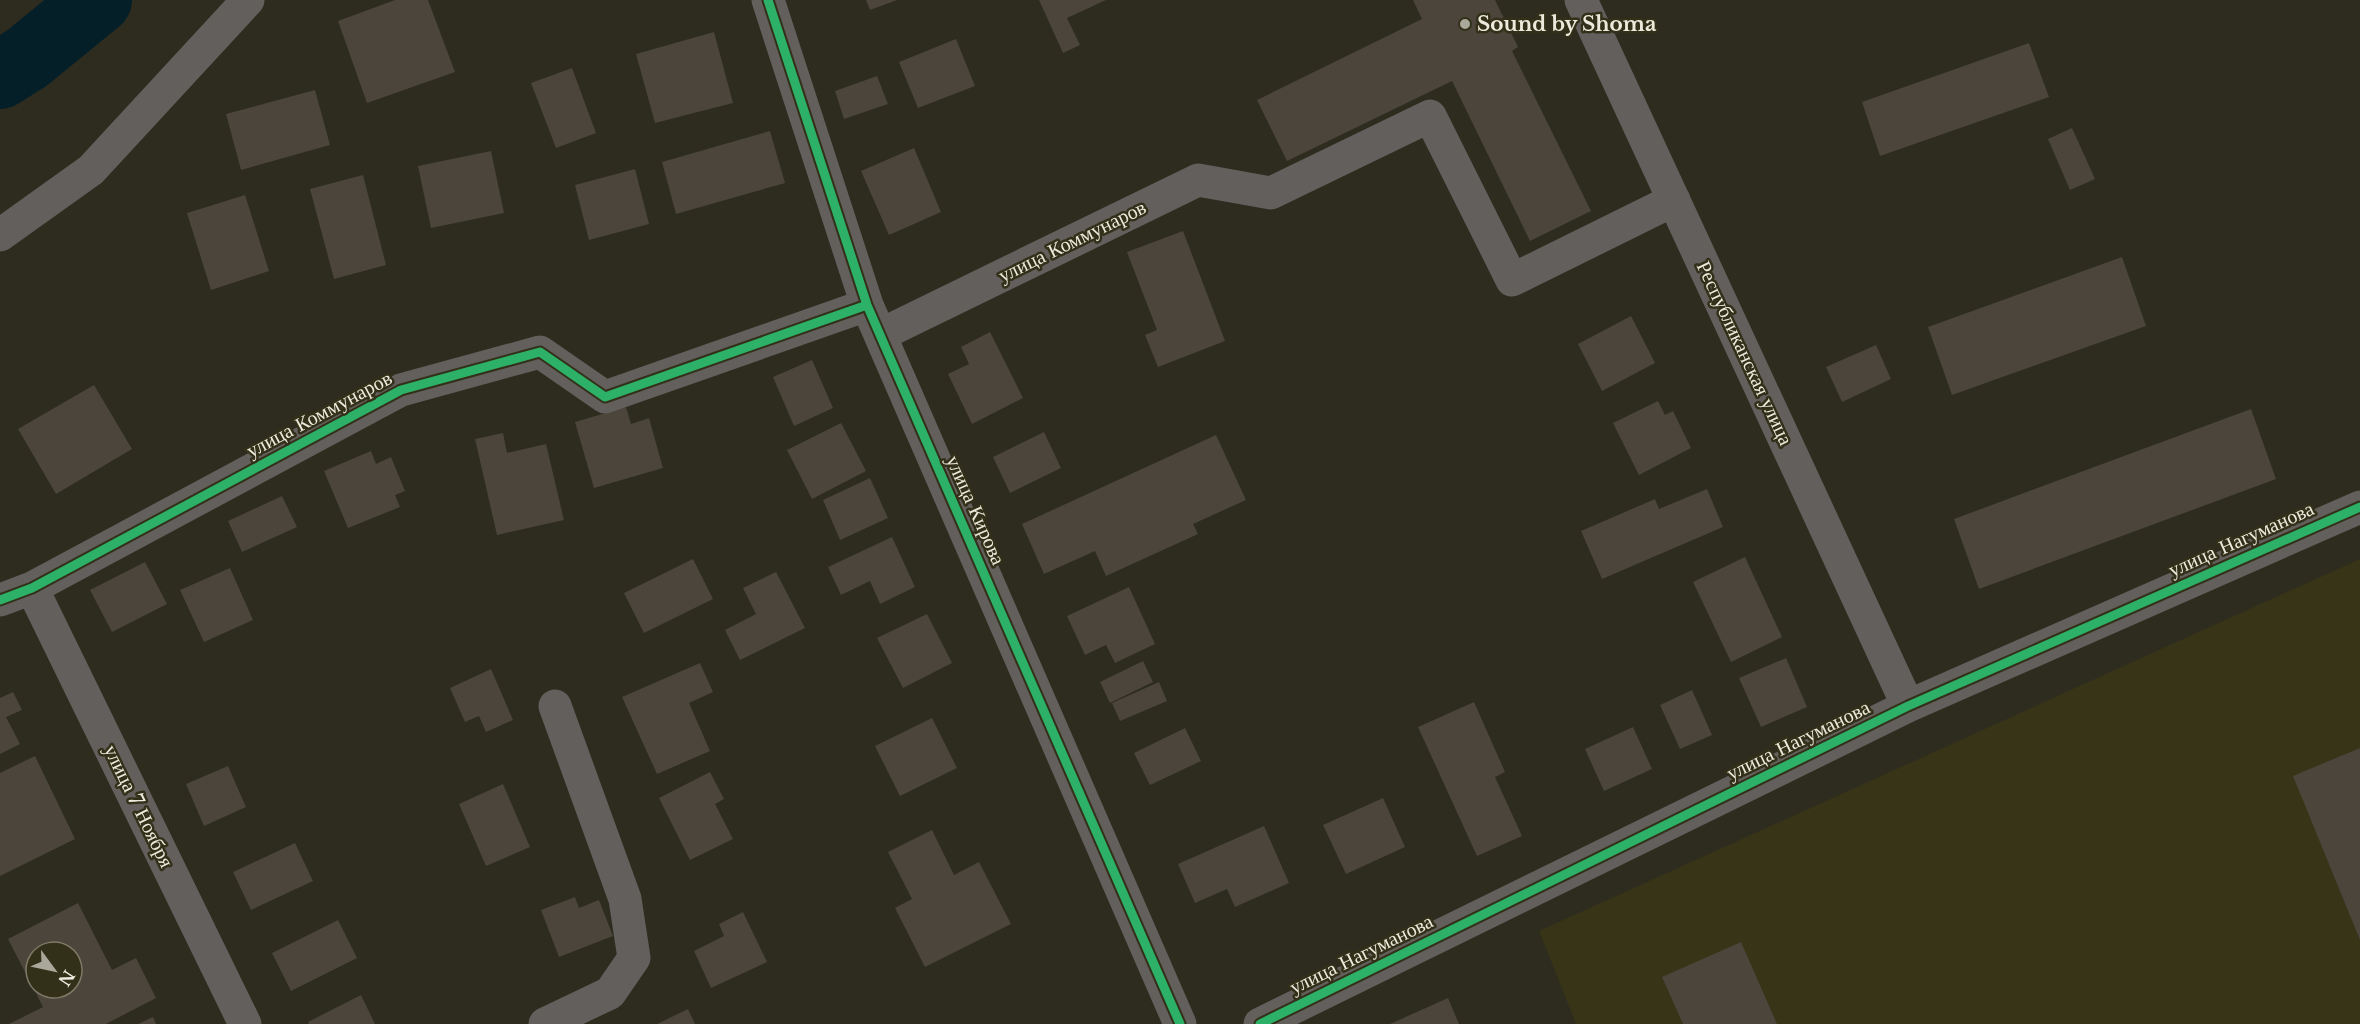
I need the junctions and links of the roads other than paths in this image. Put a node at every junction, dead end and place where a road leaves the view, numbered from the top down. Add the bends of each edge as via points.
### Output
1 (248, 0) edge
2 (768, 0) edge
3 (1581, 0) edge
4 (1674, 200) junction
5 (0, 235) edge
6 (867, 305) junction
7 (880, 335) junction
8 (2360, 507) edge
9 (33, 588) junction
10 (0, 600) edge
11 (555, 706) dead end
12 (1908, 706) junction
13 (245, 1024) edge
14 (545, 1024) edge
15 (1180, 1024) edge
16 (1260, 1024) edge

1 - 5 street via 91,170
2 - 6 street, улица Кирова
3 - 4 street, Республиканская улица
4 - 7 street, улица Коммунаров via 1512,280 1430,116 1271,193 1198,180
4 - 12 street, Республиканская улица
6 - 7 street, улица Кирова
6 - 9 street, улица Коммунаров via 605,397 540,352 401,390
7 - 15 street, улица Кирова
8 - 12 street, улица Нагуманова
9 - 10 street, улица Коммунаров
9 - 13 street, улица 7 Ноября
11 - 14 street via 625,900 634,958 610,993
12 - 16 street, улица Нагуманова

